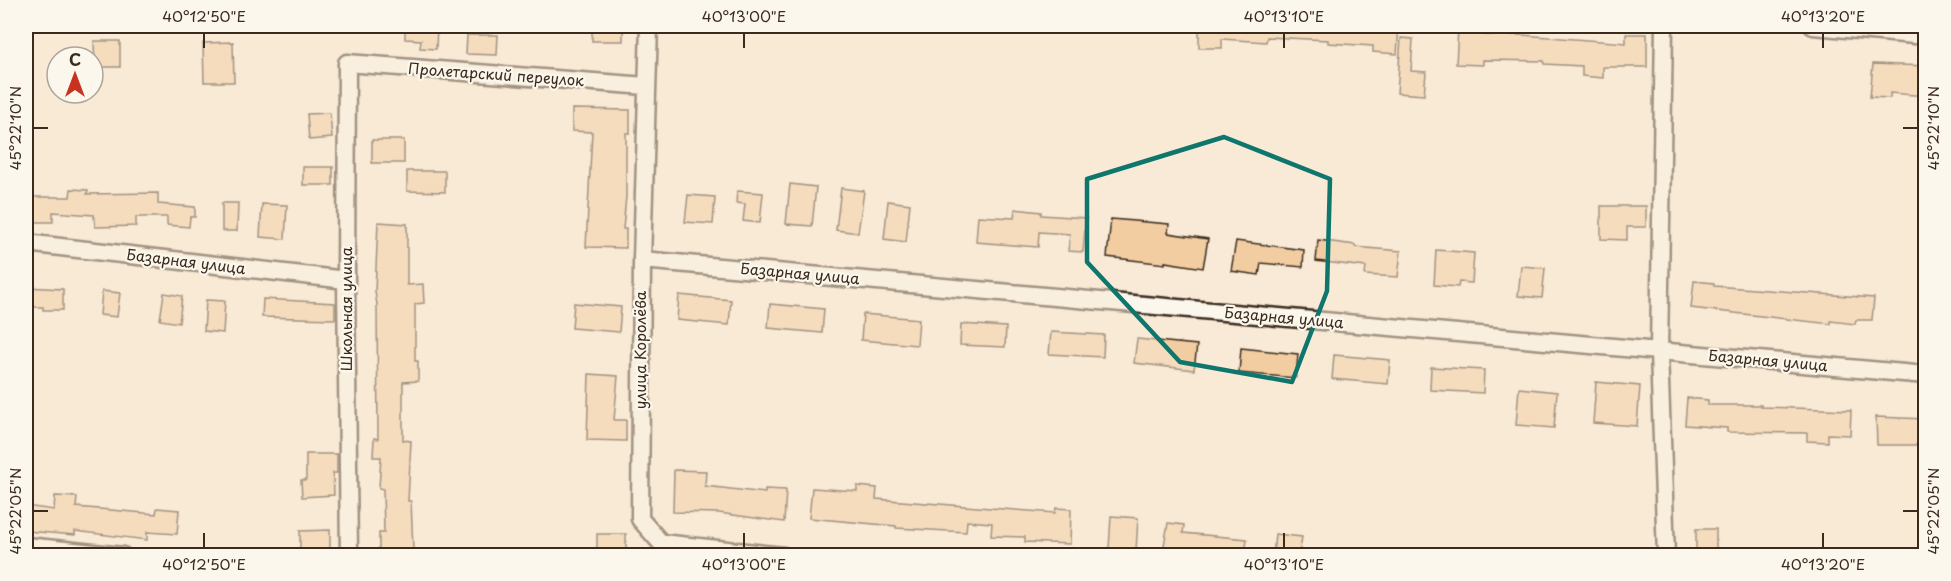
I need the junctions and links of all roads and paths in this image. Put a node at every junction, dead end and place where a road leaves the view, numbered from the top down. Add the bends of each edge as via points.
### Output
1 (649, 26) edge
2 (1664, 26) edge
3 (1813, 26) edge
4 (1926, 36) edge
5 (347, 63) joint
6 (646, 86) junction
7 (26, 243) edge
8 (642, 260) junction
9 (346, 280) junction
10 (1659, 352) junction
11 (1926, 375) edge
12 (26, 546) edge
13 (123, 555) edge
14 (349, 555) edge
15 (784, 555) edge
16 (1666, 555) edge

1 - 6 street, улица Королёва
2 - 10 street
3 - 4 street
5 - 6 street, Пролетарский переулок
5 - 9 street, Школьная улица
6 - 8 street, улица Королёва
7 - 9 street, Базарная улица
8 - 10 street, Базарная улица
8 - 15 street, улица Королёва via 640,519 662,543
9 - 14 street, Школьная улица
10 - 11 street, Базарная улица
10 - 16 street
12 - 13 street

